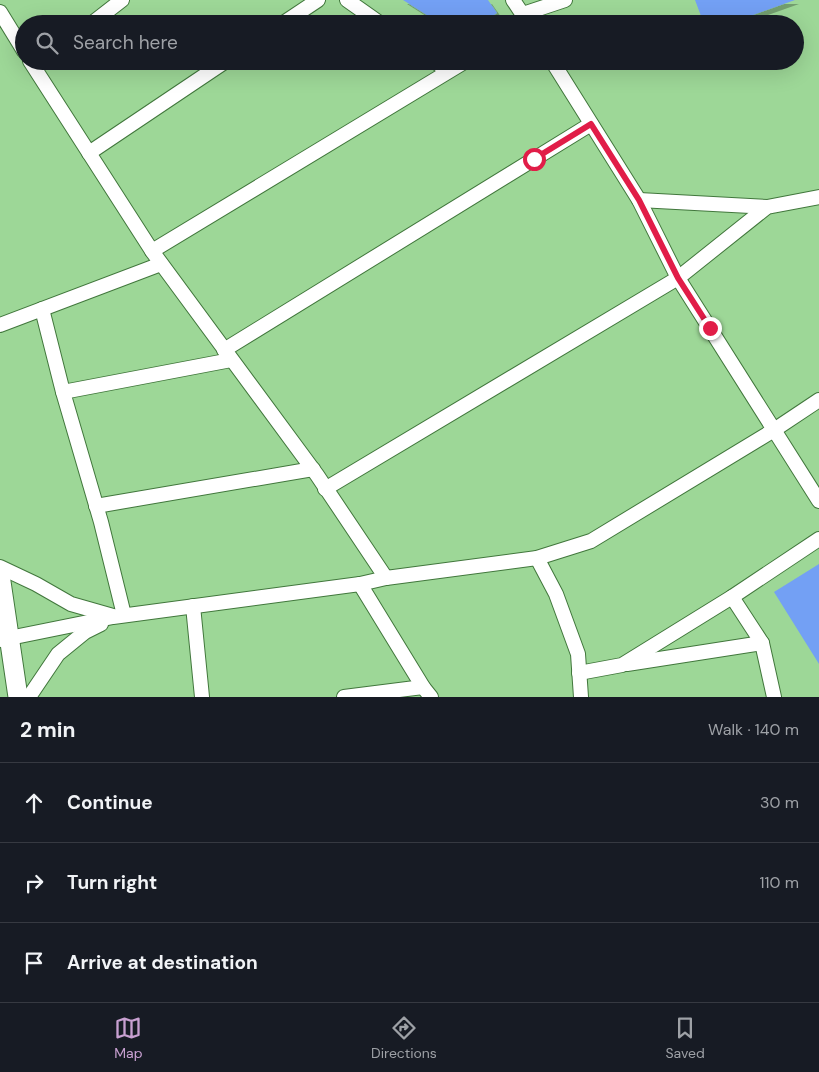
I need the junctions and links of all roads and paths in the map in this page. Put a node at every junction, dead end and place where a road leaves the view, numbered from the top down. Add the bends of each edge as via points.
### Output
1 (122, 0) edge
2 (318, 0) edge
3 (347, 0) edge
4 (513, 0) edge
5 (565, 0) edge
6 (0, 12) edge
7 (103, 15) edge
8 (296, 15) edge
9 (368, 15) edge
10 (523, 15) edge
11 (534, 15) edge
12 (15, 36) edge
13 (39, 70) edge
14 (213, 70) edge
15 (558, 70) edge
16 (448, 71) edge
17 (591, 124) junction
18 (89, 153) junction
19 (819, 197) edge
20 (639, 200) junction
21 (767, 207) junction
22 (152, 251) junction
23 (161, 264) junction
24 (678, 278) junction
25 (42, 309) junction
26 (0, 325) edge
27 (228, 355) junction
28 (63, 392) junction
29 (819, 400) edge
30 (774, 430) junction
31 (313, 469) junction
32 (325, 489) junction
33 (819, 501) edge
34 (96, 506) junction
35 (819, 539) edge
36 (537, 558) junction
37 (0, 567) edge
38 (0, 574) edge
39 (386, 578) junction
40 (360, 584) junction
41 (732, 597) junction
42 (193, 606) junction
43 (119, 616) junction
44 (5, 639) edge
45 (762, 643) junction
46 (622, 664) junction
47 (579, 673) junction
48 (427, 692) edge
49 (18, 697) edge
50 (29, 697) edge
51 (202, 697) edge
52 (344, 697) edge
53 (581, 697) edge
54 (774, 697) edge

1 - 7 street
2 - 8 street
3 - 9 street
4 - 10 street
5 - 11 street
6 - 12 street
13 - 18 street
14 - 18 street
15 - 17 street
16 - 22 street
17 - 20 street
17 - 27 street
18 - 22 street
19 - 21 street
20 - 21 street
20 - 24 street
21 - 24 street
22 - 23 street
23 - 25 street
23 - 27 street
24 - 30 street
24 - 32 street
25 - 26 street
25 - 28 street
27 - 28 street
27 - 31 street
28 - 34 street
29 - 30 street
30 - 33 street
30 - 36 street via 591,541
31 - 32 street
31 - 34 street
32 - 39 street
34 - 43 street
35 - 41 street
36 - 39 street
36 - 47 street via 556,594 578,654
37 - 43 street via 71,604
38 - 44 main road
39 - 40 street
40 - 42 street
40 - 48 street
41 - 45 street
41 - 46 street
42 - 43 street
42 - 51 street
43 - 44 street
43 - 50 street via 85,632 58,654
44 - 49 main road
45 - 46 street
45 - 54 street
46 - 47 street
47 - 53 street
48 - 52 street

